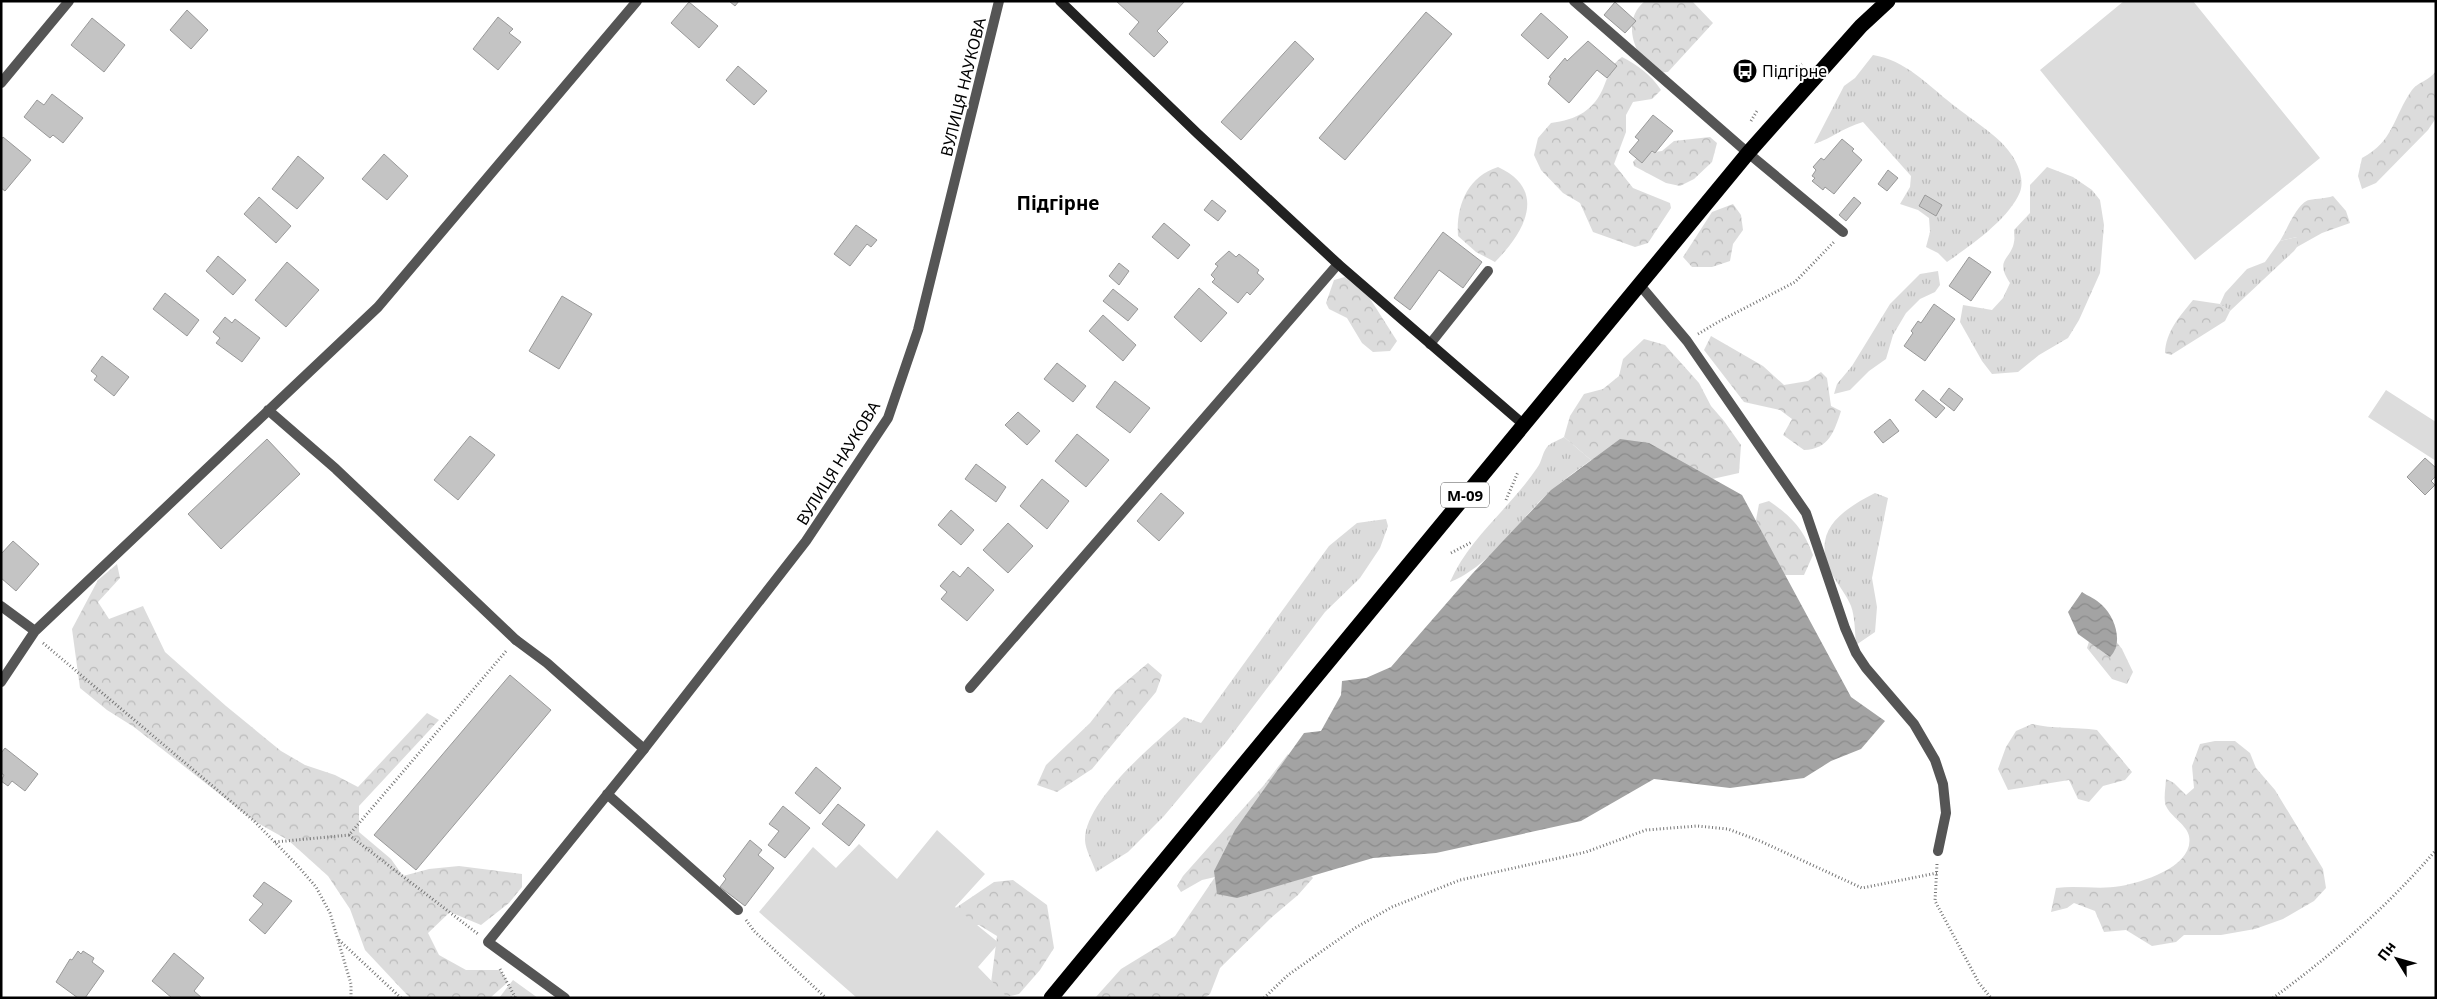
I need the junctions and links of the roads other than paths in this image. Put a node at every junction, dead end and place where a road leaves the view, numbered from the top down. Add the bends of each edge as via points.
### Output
1 (69, 1) edge
2 (637, 1) edge
3 (999, 1) edge
4 (1060, 1) edge
5 (1574, 1) edge
6 (1888, 1) edge
7 (1, 83) edge
8 (1748, 153) junction
9 (1843, 232) road end
10 (1338, 264) junction
11 (1488, 271) dead end
12 (1639, 284) junction
13 (1430, 344) junction
14 (268, 410) junction
15 (1522, 424) junction
16 (1, 606) edge
17 (35, 631) junction
18 (1, 682) edge
19 (970, 688) dead end
20 (644, 749) junction
21 (607, 794) junction
22 (1938, 851) road end
23 (738, 910) road end
24 (566, 998) edge
25 (1051, 998) edge

1 - 7 street
2 - 14 street via 378,307
3 - 20 street, ВУЛИЦЯ НАУКОВА via 918,330 888,418 806,541
4 - 10 street
5 - 8 street
6 - 8 highway, М-09 via 1861,26
8 - 9 street
8 - 12 highway, М-09
10 - 13 street
10 - 19 street
11 - 13 street
12 - 15 highway, М-09
12 - 22 street via 1687,341 1806,513 1856,652 1914,724 1935,760 1943,784 1946,813
13 - 15 street
14 - 17 street
14 - 20 street via 336,469 516,640 547,663
15 - 25 highway, М-09
16 - 17 street
17 - 18 street
20 - 21 street, ВУЛИЦЯ НАУКОВА
21 - 23 street
21 - 24 street, ВУЛИЦЯ НАУКОВА via 488,942

